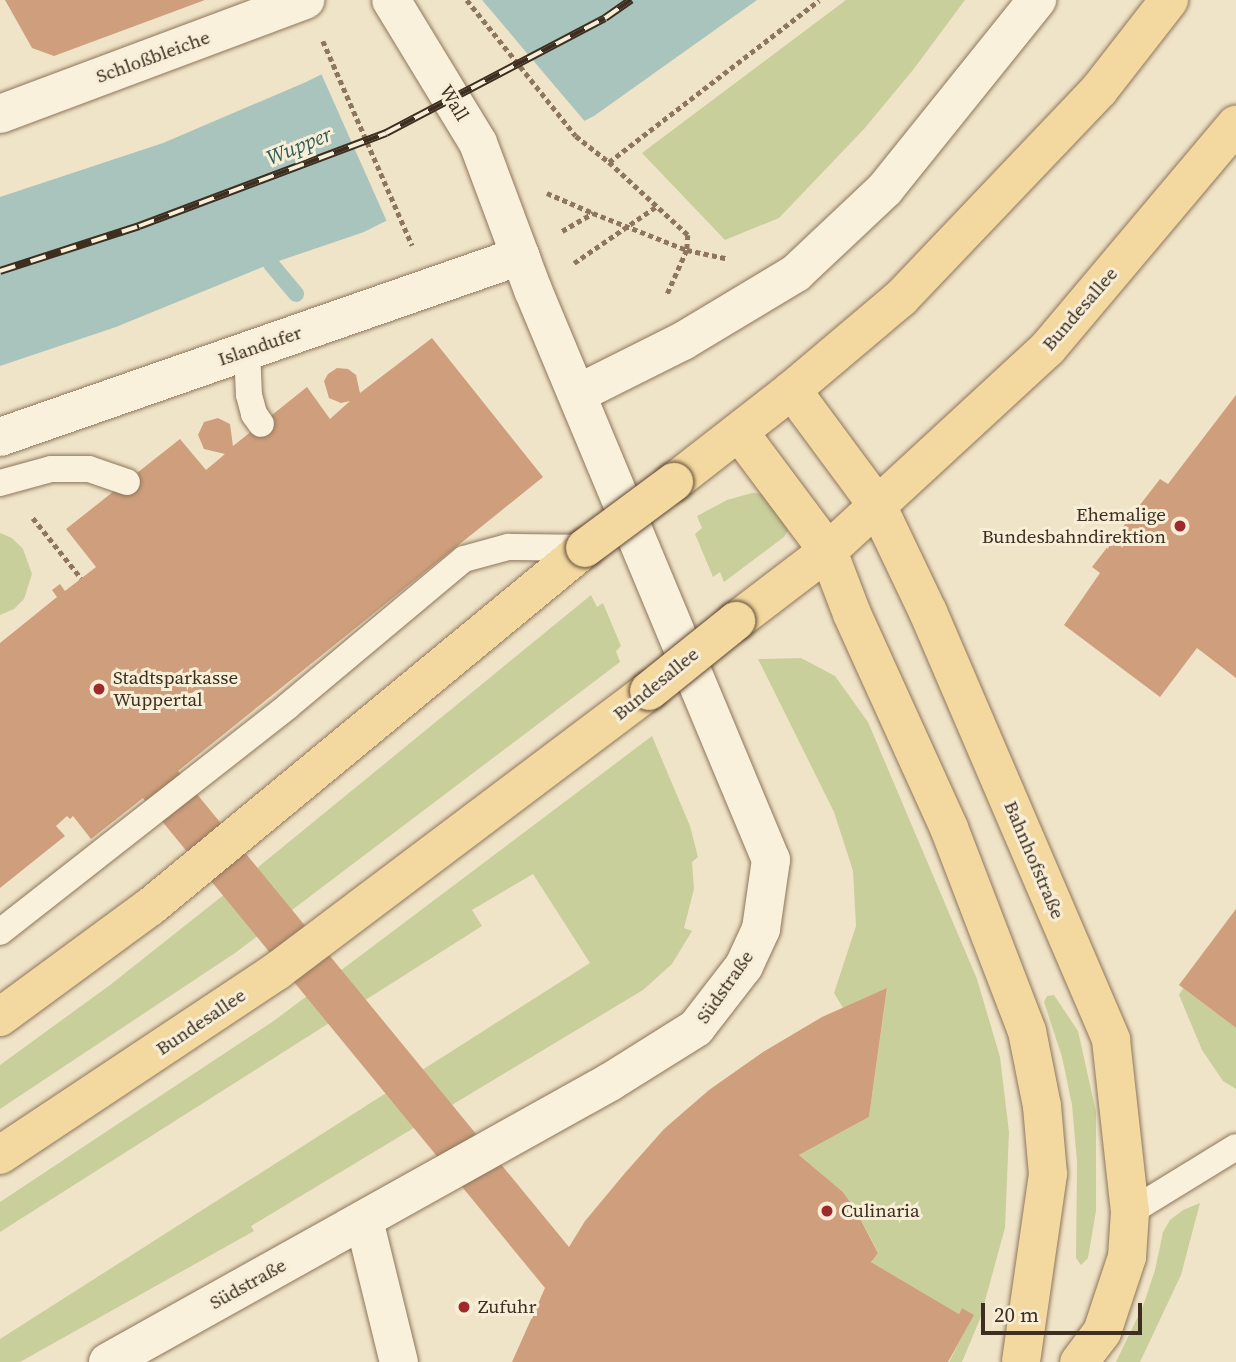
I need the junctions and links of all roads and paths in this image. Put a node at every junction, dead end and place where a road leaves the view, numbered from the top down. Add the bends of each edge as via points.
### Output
1 (305, 0) edge
2 (391, 0) edge
3 (467, 0) edge
4 (819, 0) edge
5 (1037, 0) edge
6 (1169, 0) edge
7 (322, 38) dead end
8 (3, 107) edge
9 (1236, 125) edge
10 (609, 162) junction
11 (545, 192) dead end
12 (657, 206) junction
13 (593, 213) junction
14 (631, 226) junction
15 (687, 250) junction
16 (416, 256) dead end
17 (730, 258) dead end
18 (527, 273) junction
19 (683, 341) junction
20 (247, 350) junction
21 (792, 390) junction
22 (577, 394) junction
23 (261, 424) dead end
24 (739, 432) junction
25 (0, 436) edge
26 (127, 482) dead end
27 (0, 483) edge
28 (877, 505) junction
29 (584, 548) junction
30 (828, 551) junction
31 (0, 932) edge
32 (0, 1017) edge
33 (1236, 1147) edge
34 (0, 1155) edge
35 (1130, 1212) junction
36 (364, 1220) junction
37 (107, 1362) edge
38 (399, 1362) edge
39 (1021, 1362) edge
40 (1079, 1362) edge

1 - 8 street, Schloßbleiche
2 - 18 street, Wall via 478,143
3 - 10 path via 576,136
4 - 10 path
5 - 19 street via 885,189 796,273
6 - 21 main road via 1099,90 901,298
7 - 16 path
9 - 28 main road, Bundesallee via 1048,348
10 - 12 path
11 - 13 path
12 - 14 path
12 - 15 path via 688,235
13 - 14 path
13 - 18 path
14 - 15 path
14 - 18 path
15 - 17 path
15 - 19 path via 663,304
18 - 20 street, Islandufer
18 - 22 street
19 - 22 street
20 - 23 lane via 249,395
20 - 25 street, Islandufer
21 - 24 main road
21 - 28 main road, Bahnhofstraße
22 - 36 street, Südstraße via 771,860 761,929 744,966 696,1028 610,1082
24 - 29 main road, bridge
24 - 30 main road
26 - 27 lane via 89,469 51,470
28 - 30 main road, Bundesallee
28 - 35 main road, Bahnhofstraße via 928,612 1111,1040
29 - 31 lane via 508,547 464,559 282,698
29 - 32 main road via 150,907
30 - 34 main road, Bundesallee, bridge via 277,971
30 - 39 main road via 948,828 1027,1031 1042,1106 1048,1174
33 - 35 lane
35 - 40 main road, Bahnhofstraße via 1127,1257 1102,1332
36 - 37 street, Südstraße
36 - 38 street

